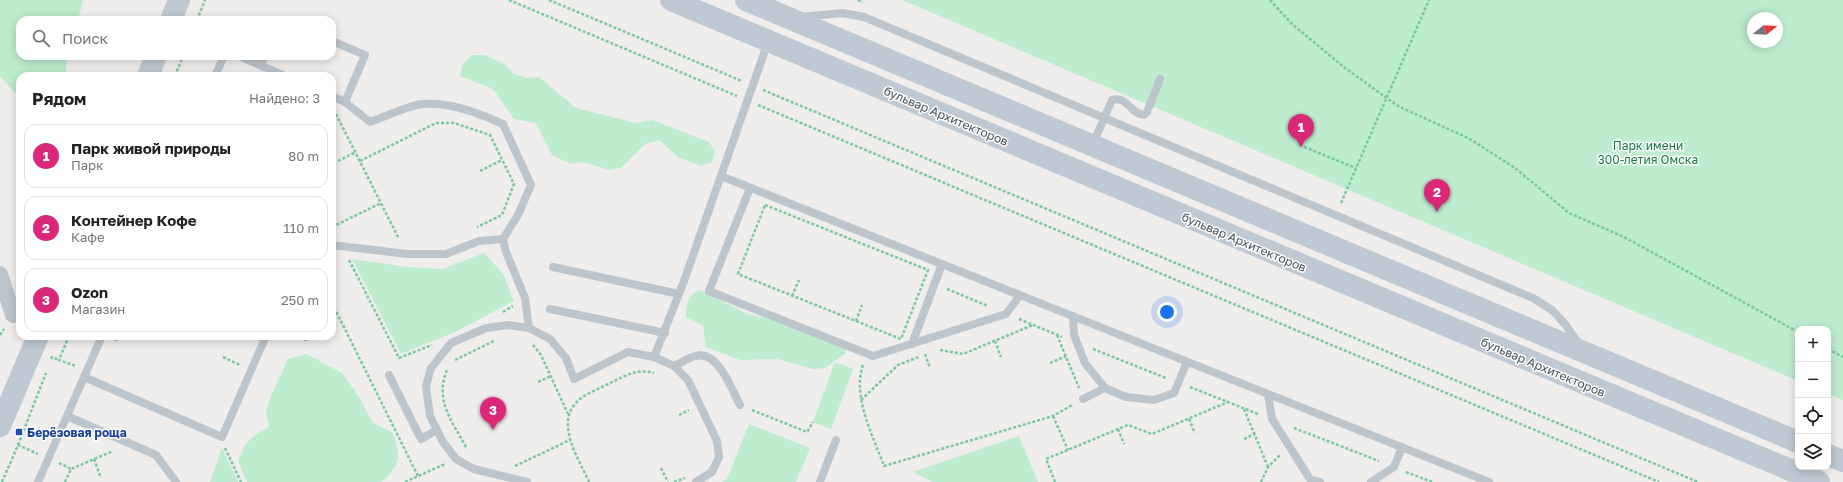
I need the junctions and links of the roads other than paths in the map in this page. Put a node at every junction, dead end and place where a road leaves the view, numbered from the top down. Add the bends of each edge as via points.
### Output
1 (179, 0) edge
2 (671, 0) edge
3 (746, 0) edge
4 (173, 16) edge
5 (790, 18) junction
6 (769, 40) junction
7 (336, 43) edge
8 (154, 60) edge
9 (222, 60) edge
10 (248, 60) edge
11 (262, 60) edge
12 (260, 65) junction
13 (150, 72) edge
14 (217, 72) edge
15 (276, 72) edge
16 (1160, 79) dead end
17 (336, 98) edge
18 (345, 102) junction
19 (1104, 118) junction
20 (1092, 146) junction
21 (721, 176) junction
22 (750, 188) junction
23 (503, 239) junction
24 (336, 245) edge
25 (942, 264) junction
26 (553, 267) dead end
27 (0, 274) edge
28 (680, 294) junction
29 (1020, 295) junction
30 (550, 309) dead end
31 (11, 316) edge
32 (1074, 316) junction
33 (529, 328) junction
34 (665, 333) junction
35 (36, 340) edge
36 (100, 340) edge
37 (264, 340) edge
38 (912, 344) junction
39 (1585, 353) junction
40 (654, 357) junction
41 (1187, 362) junction
42 (674, 366) junction
43 (85, 374) junction
44 (389, 375) dead end
45 (1105, 388) junction
46 (1268, 394) junction
47 (1084, 399) road end
48 (740, 405) road end
49 (67, 416) junction
50 (0, 426) edge
51 (437, 430) junction
52 (836, 440) dead end
53 (1795, 441) edge
54 (1402, 447) junction
55 (1831, 456) edge
56 (1843, 461) edge
57 (38, 482) edge
58 (176, 482) edge
59 (527, 482) edge
60 (696, 482) edge
61 (820, 482) edge
62 (1320, 482) edge
63 (1372, 482) edge
64 (1489, 482) edge
65 (1819, 482) edge

1 - 4 main road
2 - 6 main road, бульвар Архитекторов
3 - 5 main road
5 - 19 lane via 843,13 864,17
5 - 20 main road
6 - 21 lane
6 - 65 main road, бульвар Архитекторов via 1048,160
7 - 18 lane via 365,55
8 - 13 main road
9 - 14 lane
10 - 12 lane
11 - 12 lane
12 - 15 lane
16 - 19 lane via 1144,115 1117,98 1110,104
17 - 18 lane
18 - 23 lane via 370,122 422,104 478,113 503,124 531,185 518,215
19 - 20 lane
19 - 39 lane via 1533,298 1552,310
20 - 39 main road
21 - 22 lane
21 - 28 lane
22 - 25 lane
22 - 38 lane via 709,291 873,356
23 - 24 lane via 479,241 446,254 407,254
23 - 33 lane via 525,298
25 - 29 lane
25 - 38 lane
26 - 28 lane
27 - 31 street
28 - 34 lane
29 - 32 lane
29 - 38 lane via 1006,314
30 - 34 lane
32 - 41 lane
32 - 45 lane via 1074,335 1085,362
33 - 40 lane via 550,339 566,358 574,379 628,352
33 - 51 lane via 508,324 486,328 451,343 441,354 431,368 426,386 430,416
34 - 40 lane
35 - 50 main road
36 - 43 lane
37 - 43 lane via 222,437
39 - 53 main road
40 - 42 lane
41 - 45 lane via 1174,393 1154,400 1126,397
41 - 46 lane
42 - 48 lane via 697,355 709,357 719,366
42 - 60 lane via 688,380 717,441 719,457 712,472
43 - 49 lane
44 - 51 lane via 421,438
45 - 47 lane
46 - 54 lane
46 - 62 lane via 1272,419 1310,479
49 - 57 lane
49 - 58 lane via 156,456
51 - 59 lane via 456,459 474,469
52 - 61 lane
54 - 63 lane via 1394,467
54 - 64 lane
55 - 56 main road

